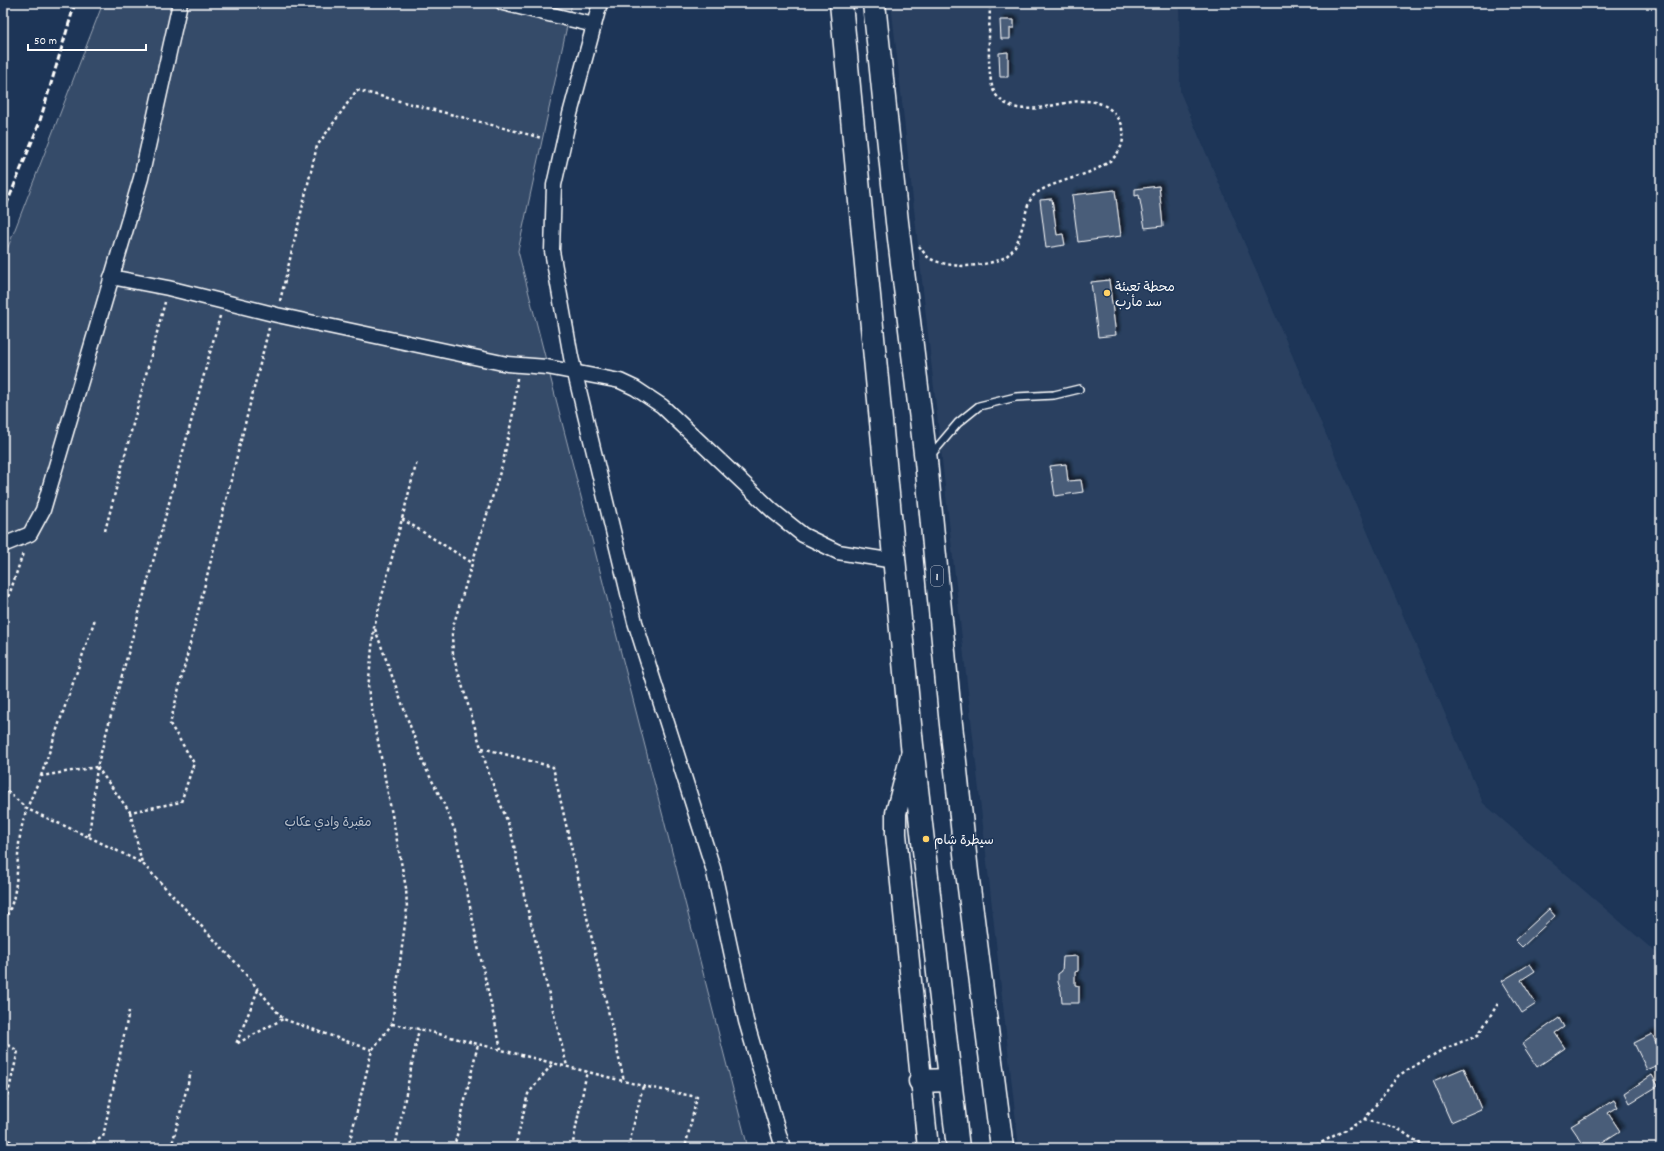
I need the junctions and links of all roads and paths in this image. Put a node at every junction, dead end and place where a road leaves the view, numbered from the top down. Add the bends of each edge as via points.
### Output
1 (180, 3) edge
2 (503, 3) edge
3 (600, 3) edge
4 (840, 3) edge
5 (874, 3) edge
6 (990, 3) edge
7 (594, 25) junction
8 (542, 138) dead end
9 (897, 222) junction
10 (111, 278) junction
11 (168, 288) junction
12 (224, 302) junction
13 (275, 314) junction
14 (518, 366) junction
15 (575, 372) junction
16 (1079, 389) dead end
17 (417, 461) dead end
18 (926, 461) junction
19 (402, 518) junction
20 (105, 531) dead end
21 (30, 534) junction
22 (3, 545) edge
23 (894, 561) junction
24 (471, 562) junction
25 (3, 614) edge
26 (95, 619) dead end
27 (374, 627) junction
28 (912, 745) junction
29 (482, 748) junction
30 (97, 767) junction
31 (41, 776) junction
32 (3, 787) edge
33 (27, 809) junction
34 (130, 812) junction
35 (89, 836) junction
36 (142, 863) junction
37 (3, 920) edge
38 (258, 990) junction
39 (1499, 1002) dead end
40 (129, 1011) dead end
41 (283, 1019) junction
42 (392, 1024) junction
43 (419, 1029) junction
44 (3, 1042) edge
45 (478, 1044) junction
46 (501, 1049) junction
47 (372, 1050) junction
48 (554, 1063) junction
49 (567, 1066) junction
50 (587, 1071) junction
51 (191, 1072) dead end
52 (950, 1080) junction
53 (624, 1081) junction
54 (920, 1081) junction
55 (643, 1086) junction
56 (3, 1115) edge
57 (1364, 1120) junction
58 (3, 1138) edge
59 (26, 1148) edge
60 (82, 1148) edge
61 (171, 1148) edge
62 (348, 1148) edge
63 (395, 1148) edge
64 (454, 1148) edge
65 (515, 1148) edge
66 (572, 1148) edge
67 (628, 1148) edge
68 (685, 1148) edge
69 (783, 1148) edge
70 (928, 1148) edge
71 (958, 1148) edge
72 (1002, 1148) edge
73 (1311, 1148) edge
74 (1426, 1148) edge

1 - 10 street via 141,178
2 - 7 street
3 - 7 street
4 - 23 highway
5 - 9 highway, 1
6 - 9 path via 990,78 996,95 1010,108 1022,110 1096,101 1109,108 1118,118 1123,128 1121,147 1114,159 1097,169 1036,193 1028,204 1017,244 1009,255 992,263 957,266 930,258
7 - 15 street via 554,185 552,251
8 - 13 path via 357,90 317,146
9 - 18 highway, 1
10 - 11 street
10 - 21 street via 45,502
11 - 12 street
11 - 20 path
12 - 13 street
12 - 30 path
13 - 14 street
13 - 34 path via 170,724 194,763 181,802
14 - 15 street via 547,367
14 - 24 path via 514,408 504,455
15 - 23 street via 620,381 649,396 782,520 803,535 838,552
15 - 69 street via 636,622 713,868 746,1021
16 - 18 lane via 979,406 958,423
17 - 19 path
18 - 72 highway, 1 via 967,872
19 - 24 path
19 - 27 path
21 - 22 street
21 - 25 path
23 - 28 highway
24 - 29 path via 454,623 451,644
26 - 31 path
27 - 42 path via 368,689 406,888 407,908
27 - 46 path via 425,767 455,831
28 - 52 highway
28 - 54 main road via 908,771 896,813 896,834
29 - 49 path via 489,774 511,830 524,896
29 - 53 path via 553,767
30 - 31 path
30 - 34 path
30 - 35 path
31 - 33 path
32 - 33 path
33 - 35 path
33 - 37 path via 21,830 14,900
34 - 36 path
35 - 36 path
36 - 38 path via 238,965
38 - 41 path
38 - 41 path via 236,1044
39 - 57 path via 1478,1035 1442,1050 1400,1075
40 - 60 path via 103,1137
41 - 47 path
42 - 43 path
42 - 47 path
43 - 45 path
43 - 63 path
44 - 56 path via 18,1051
45 - 46 path
45 - 64 path
46 - 48 path
47 - 62 path
48 - 49 path
48 - 65 path via 528,1094
49 - 50 path
50 - 53 path
50 - 66 path
51 - 61 path
52 - 54 highway
52 - 71 highway
53 - 55 path
54 - 70 main road
55 - 67 path
55 - 68 path via 697,1097
57 - 73 path
57 - 74 path via 1397,1128
58 - 59 path

